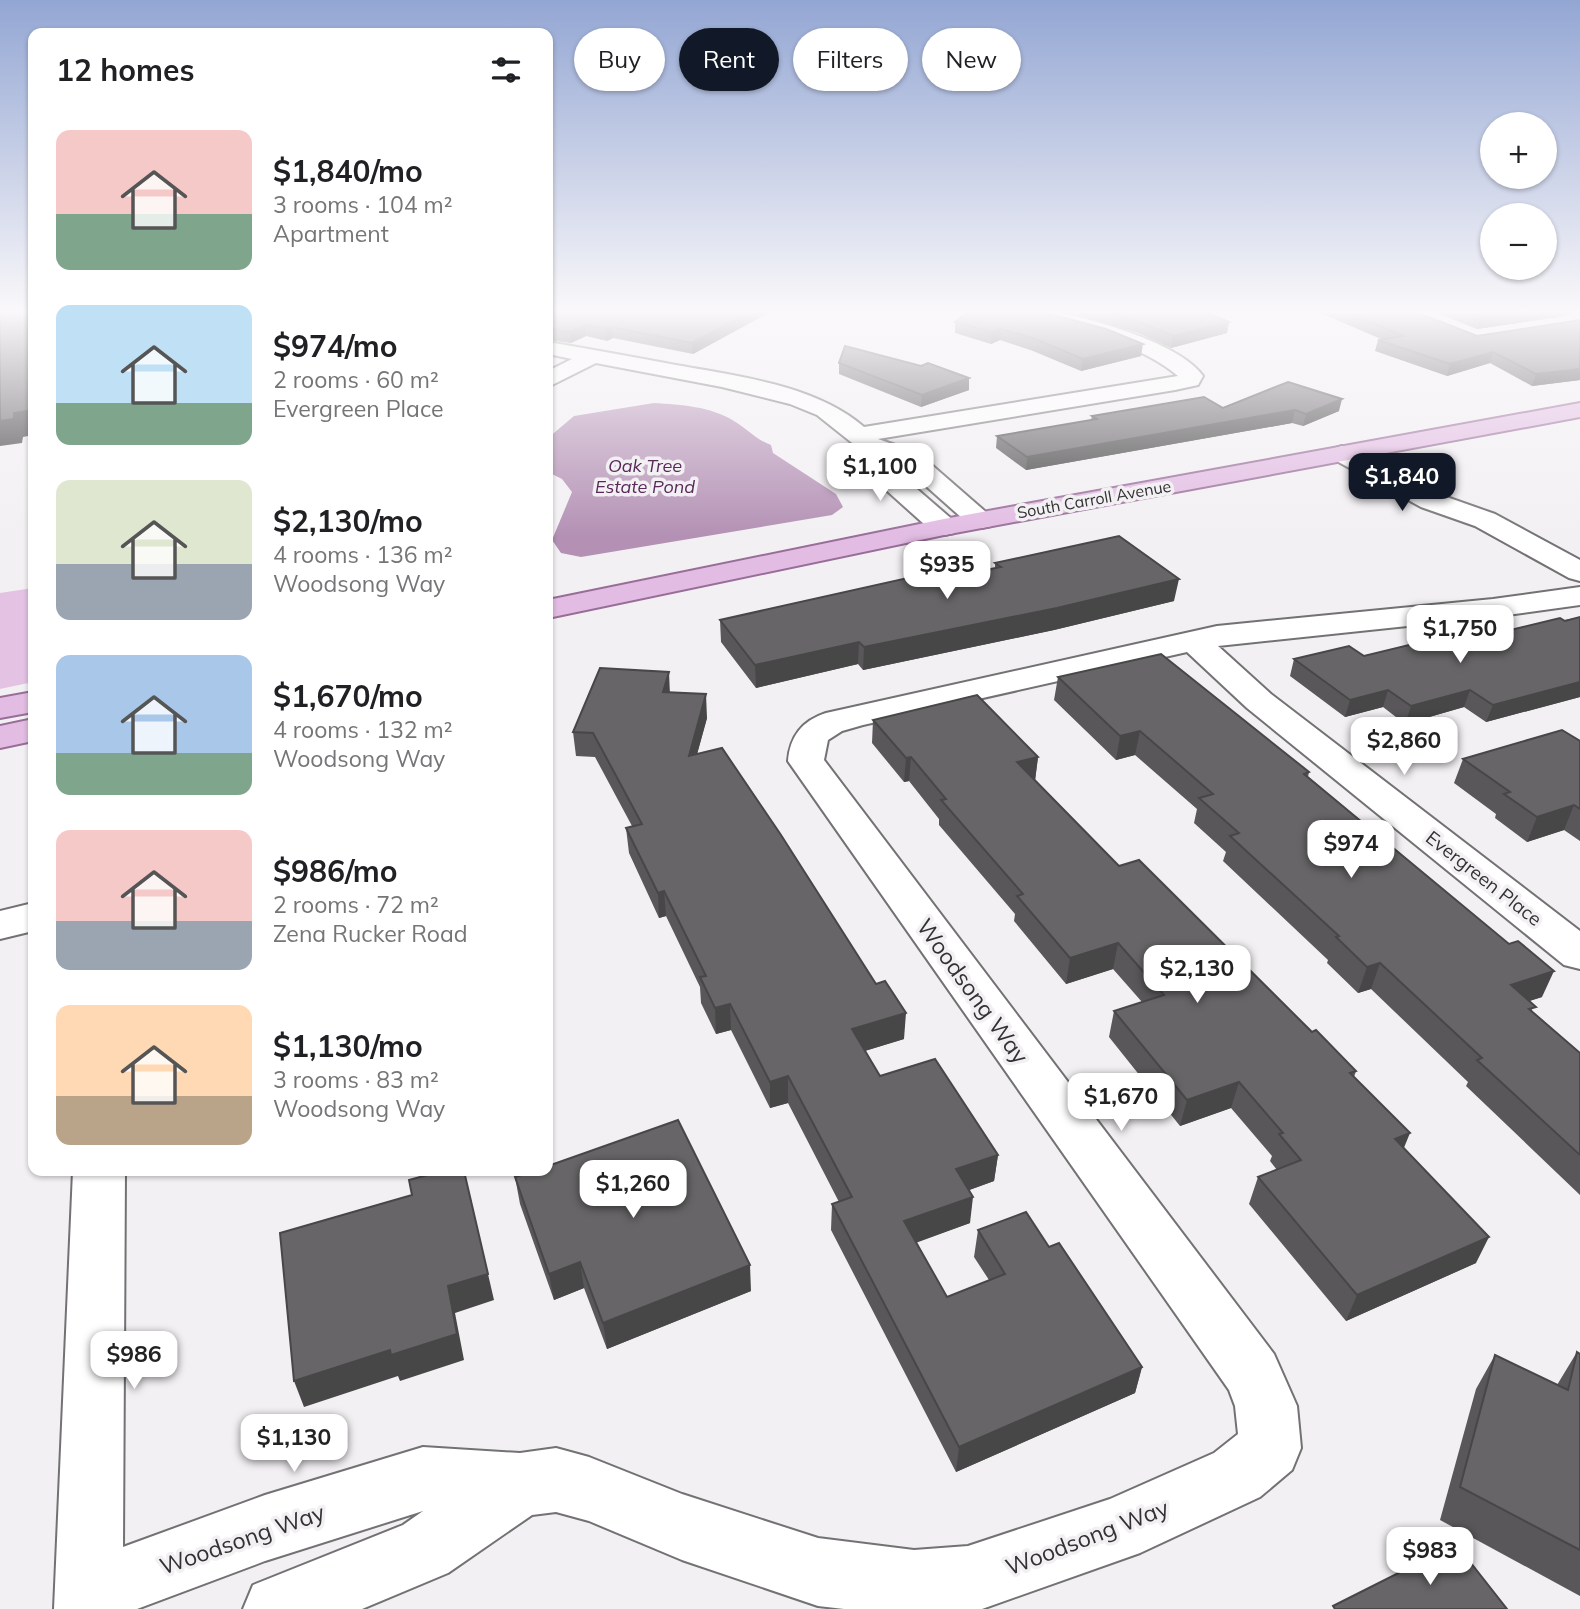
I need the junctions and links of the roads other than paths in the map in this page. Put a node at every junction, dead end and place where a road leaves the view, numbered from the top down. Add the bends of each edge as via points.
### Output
1 (751, 387) edge
2 (1153, 387) edge
3 (1580, 410) edge
4 (866, 441) junction
5 (1369, 449) junction
6 (1342, 454) junction
7 (981, 520) junction
8 (1485, 520) junction
9 (944, 527) junction
10 (1580, 572) edge
11 (1580, 596) edge
12 (555, 607) edge
13 (1194, 641) junction
14 (28, 703) edge
15 (0, 708) edge
16 (28, 731) edge
17 (0, 737) edge
18 (28, 918) edge
19 (0, 925) edge
20 (1580, 954) edge
21 (99, 1176) edge
22 (520, 1485) junction
23 (88, 1601) edge
24 (277, 1609) edge

1 - 4 street via 825,410
2 - 4 street
3 - 5 main road, South Carroll Avenue
4 - 7 street via 909,458
4 - 9 street via 875,467
5 - 6 main road, South Carroll Avenue
5 - 8 street via 1451,493
6 - 7 main road, South Carroll Avenue
6 - 8 street via 1431,501
7 - 9 main road, South Carroll Avenue
8 - 10 street
9 - 12 main road, South Carroll Avenue
11 - 13 street, Woodsong Way
13 - 20 street, Evergreen Place via 1259,701
13 - 22 street, Woodsong Way via 829,723 814,731 806,746 806,761 1253,1374 1266,1406 1270,1448 1237,1475 1117,1530 968,1580 914,1584 818,1572 556,1480
14 - 15 main road
16 - 17 main road
18 - 19 street
21 - 23 street
22 - 23 street, Woodsong Way via 423,1479 265,1528
22 - 24 street, Woodsong Way via 425,1550

